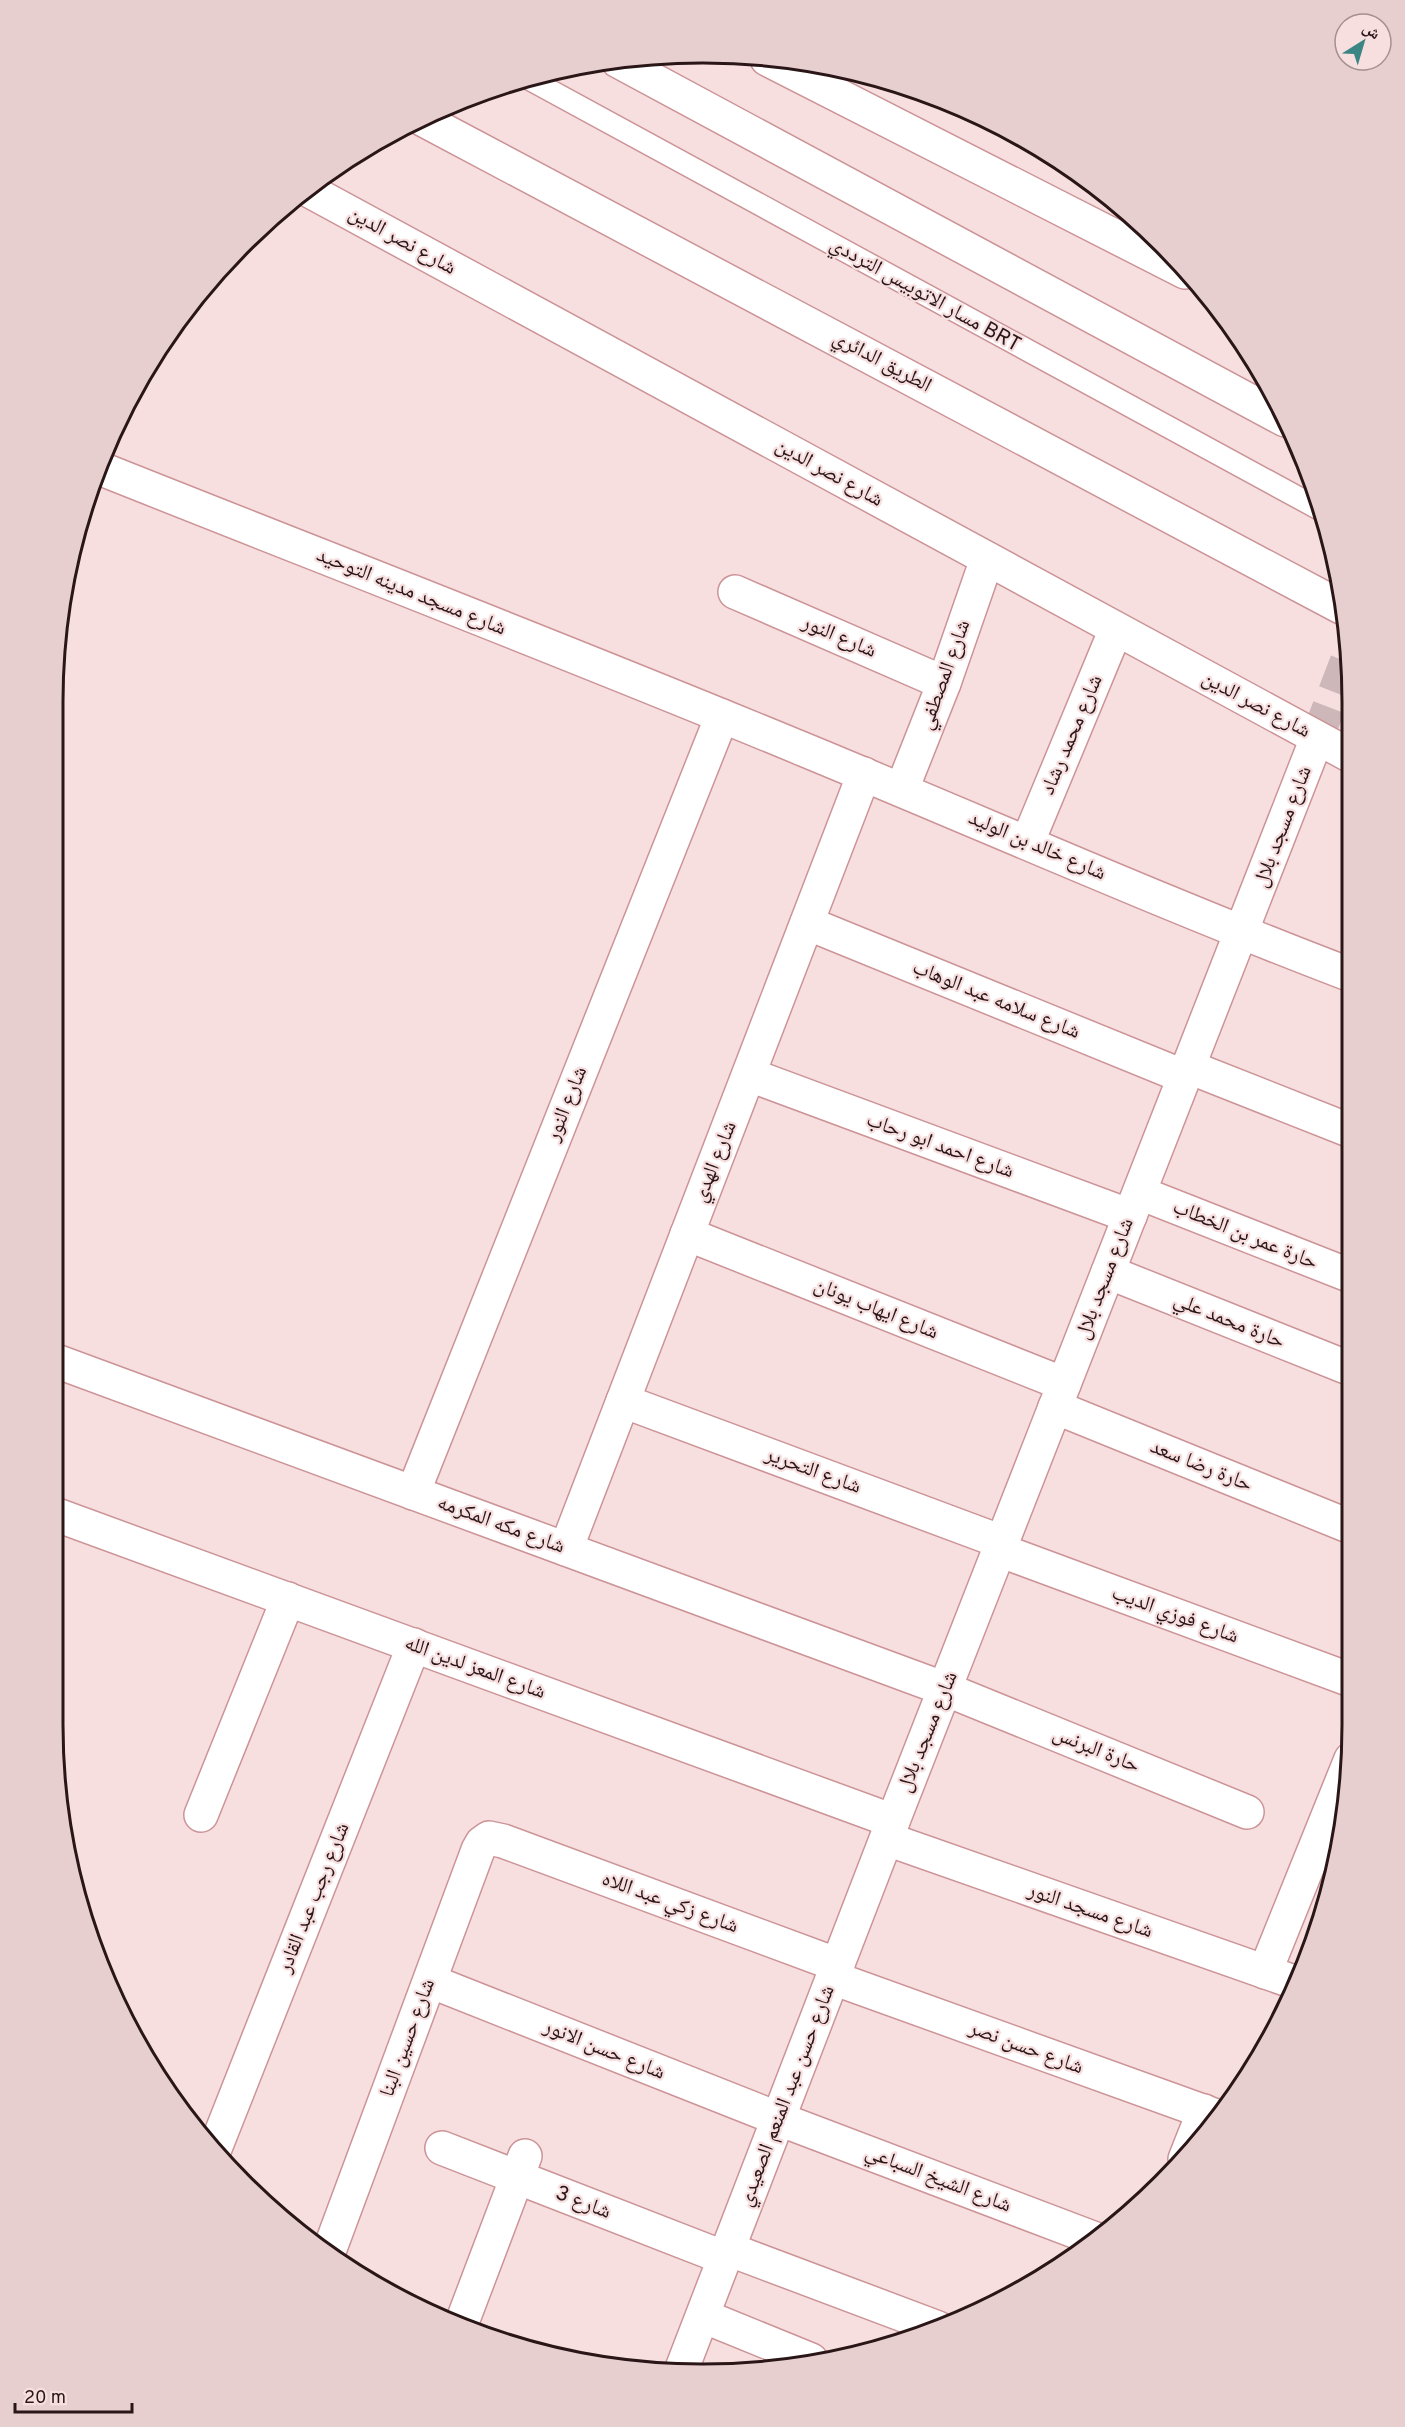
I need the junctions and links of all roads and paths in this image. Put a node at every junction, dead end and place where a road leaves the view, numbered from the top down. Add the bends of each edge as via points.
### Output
1 (629, 67) edge
2 (784, 68) edge
3 (539, 84) edge
4 (431, 124) edge
5 (316, 193) edge
6 (1166, 262) edge
7 (1273, 414) edge
8 (107, 471) edge
9 (1310, 504) edge
10 (987, 559) junction
11 (735, 592) dead end
12 (1334, 603) edge
13 (1116, 629) junction
14 (944, 683) junction
15 (722, 716) junction
16 (1317, 738) junction
17 (1342, 751) edge
18 (864, 774) junction
19 (902, 789) junction
20 (1028, 841) junction
21 (807, 923) junction
22 (1241, 933) junction
23 (1342, 972) edge
24 (1187, 1072) junction
25 (750, 1075) junction
26 (1342, 1128) edge
27 (1135, 1205) junction
28 (687, 1234) junction
29 (1108, 1272) junction
30 (1342, 1273) edge
31 (63, 1363) edge
32 (1342, 1365) edge
33 (1060, 1396) junction
34 (623, 1401) junction
35 (412, 1493) junction
36 (63, 1517) edge
37 (1342, 1523) edge
38 (1001, 1546) junction
39 (566, 1549) junction
40 (288, 1599) junction
41 (414, 1645) junction
42 (1342, 1677) edge
43 (945, 1689) junction
44 (1338, 1799) edge
45 (1247, 1812) dead end
46 (201, 1815) dead end
47 (890, 1830) junction
48 (503, 1841) joint
49 (835, 1972) junction
50 (1279, 1977) edge
51 (430, 1981) junction
52 (1211, 2114) edge
53 (779, 2119) junction
54 (218, 2141) edge
55 (442, 2148) dead end
56 (521, 2167) junction
57 (1087, 2236) edge
58 (331, 2245) edge
59 (726, 2253) junction
60 (703, 2316) junction
61 (464, 2317) edge
62 (925, 2323) edge
63 (802, 2356) edge
64 (684, 2364) edge

1 - 7 main road
2 - 6 main road
3 - 9 lane, مسار الاتوبيس الترددي BRT
4 - 12 main road, الطريق الدائري
5 - 10 main road, شارع نصر الدين
8 - 15 main road, شارع مسجد مدينه التوحيد
10 - 13 main road, شارع نصر الدين
10 - 14 main road, شارع المصطفي
11 - 14 main road, شارع النور
13 - 16 main road, شارع نصر الدين
13 - 20 main road, شارع محمد رشاد
14 - 19 main road, شارع المصطفي
15 - 18 main road, شارع خالد بن الوليد
15 - 35 main road, شارع النور
16 - 17 main road, شارع نصر الدين
16 - 22 main road, شارع مسجد بلال
18 - 19 main road, شارع خالد بن الوليد
18 - 21 main road, شارع الهدي
19 - 20 main road, شارع خالد بن الوليد
20 - 22 main road, شارع خالد بن الوليد
21 - 24 main road, شارع سلامه عبد الوهاب
21 - 25 main road, شارع الهدي
22 - 23 main road, شارع خالد بن الوليد
22 - 24 main road, شارع مسجد بلال
24 - 26 main road, شارع سلامه عبد الوهاب
24 - 27 main road, شارع مسجد بلال
25 - 27 main road, شارع احمد ابو رحاب
25 - 28 main road, شارع الهدي
27 - 29 main road, شارع مسجد بلال
27 - 30 main road, حارة عمر بن الخطاب
28 - 33 main road, شارع ايهاب يونان
28 - 34 main road, شارع الهدي
29 - 32 main road, حارة محمد علي
29 - 33 main road, شارع مسجد بلال
31 - 35 main road, شارع مكه المكرمه
33 - 37 main road, حارة رضا سعد
33 - 38 main road, شارع مسجد بلال
34 - 38 main road, شارع التحرير
34 - 39 main road, شارع الهدي
35 - 39 main road, شارع مكه المكرمه
36 - 40 main road, شارع المعز لدين الله
38 - 42 main road, شارع فوزي الديب
38 - 43 main road, شارع مسجد بلال
39 - 43 main road, شارع مكه المكرمه
40 - 41 main road, شارع المعز لدين الله
40 - 46 main road
41 - 47 main road, شارع المعز لدين الله
41 - 54 main road, شارع رجب عبد القادر
43 - 45 main road, حارة البرنس
43 - 47 main road, شارع مسجد بلال
44 - 50 main road
47 - 49 main road, شارع حسن عبد المنعم الصعيدي
47 - 50 main road, شارع مسجد النور
48 - 49 main road, شارع زكي عبد اللاه
48 - 51 main road, شارع حسين البنا via 489,1838 478,1850
49 - 52 main road, شارع حسن نصر
49 - 53 main road, شارع حسن عبد المنعم الصعيدي
51 - 53 main road, شارع حسن الانور
51 - 58 main road, شارع حسين البنا
53 - 57 main road, شارع الشيخ السباعي
53 - 59 main road, شارع حسن عبد المنعم الصعيدي
55 - 56 main road, شارع 3
56 - 59 main road, شارع 3
56 - 61 main road
59 - 60 main road, شارع حسن عبد المنعم الصعيدي
59 - 62 main road, شارع 3
60 - 63 main road
60 - 64 main road, شارع حسن عبد المنعم الصعيدي

